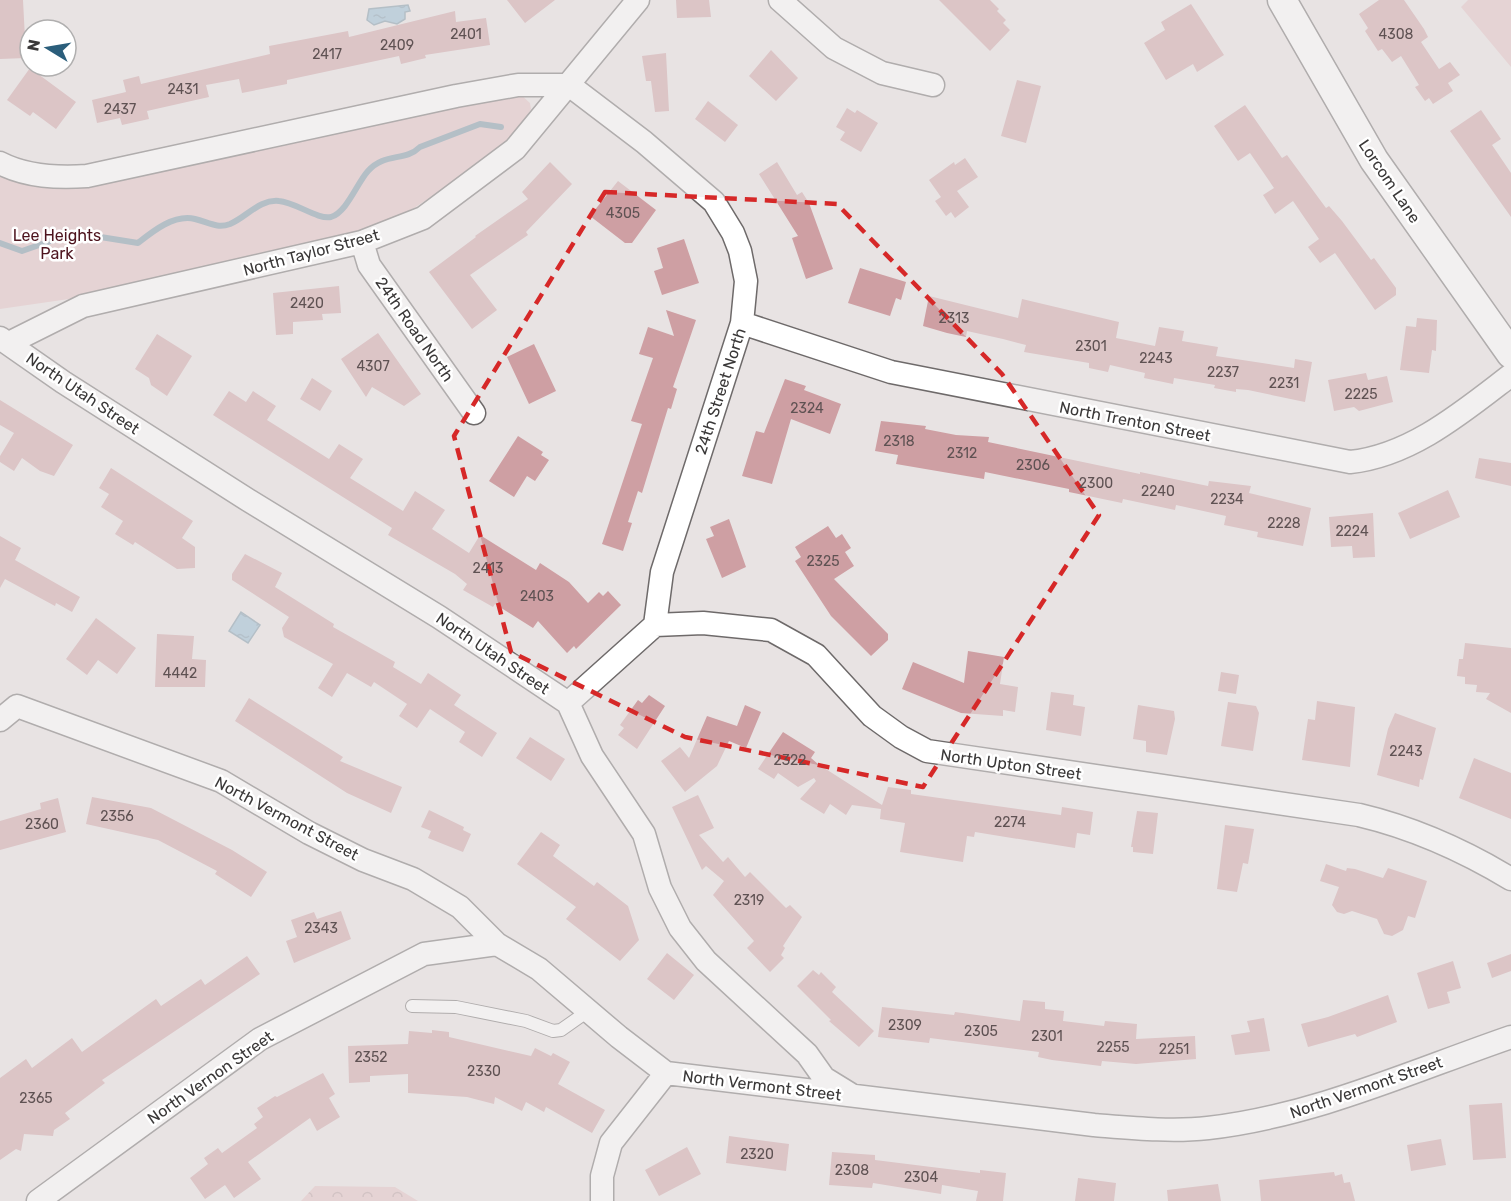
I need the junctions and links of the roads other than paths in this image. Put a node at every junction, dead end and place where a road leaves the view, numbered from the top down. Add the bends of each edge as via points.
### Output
1 (638, 0) edge
2 (780, 0) edge
3 (1281, 0) edge
4 (569, 85) junction
5 (933, 85) dead end
6 (0, 163) edge
7 (362, 242) junction
8 (742, 323) junction
9 (4, 340) edge
10 (1511, 354) edge
11 (1511, 375) edge
12 (474, 413) dead end
13 (655, 625) junction
14 (568, 703) junction
15 (6, 707) edge
16 (1511, 879) edge
17 (497, 944) junction
18 (412, 1006) dead end
19 (588, 1011) junction
20 (1511, 1037) edge
21 (666, 1073) junction
22 (853, 1097) junction
23 (38, 1201) edge
24 (603, 1201) edge

1 - 4 street, North Taylor Street
2 - 5 street via 834,48 882,73
3 - 10 street, Lorcom Lane via 1374,160
4 - 6 street via 518,85 456,96 87,176 31,174
4 - 7 street, North Taylor Street via 515,149 423,218
4 - 8 street, 24th Street North via 714,202 740,251 746,281
7 - 9 street, North Taylor Street via 83,306
7 - 12 street, 24th Road North via 369,265
8 - 11 street, North Trenton Street via 891,372 1350,462 1386,455 1416,441
8 - 13 street, 24th Street North via 662,572
9 - 14 street, North Utah Street via 73,388 439,617
13 - 14 street
13 - 16 street, North Upton Street via 703,623 771,630 816,655 872,716 927,751 1359,815 1431,837
14 - 22 street, North Utah Street via 592,756 644,834 660,888 680,928 706,961 807,1054 824,1078
15 - 17 street, North Vermont Street via 221,781 327,842 423,884 460,907
17 - 19 street, North Vermont Street via 539,969
17 - 23 street, North Vernon Street via 424,954 260,1039
18 - 19 lane via 456,1007 553,1030 561,1030
19 - 21 street, North Vermont Street
20 - 22 street, North Vermont Street via 1285,1115 1208,1128 1159,1130 1094,1125
21 - 22 street, North Vermont Street
21 - 24 street via 611,1143 602,1176

